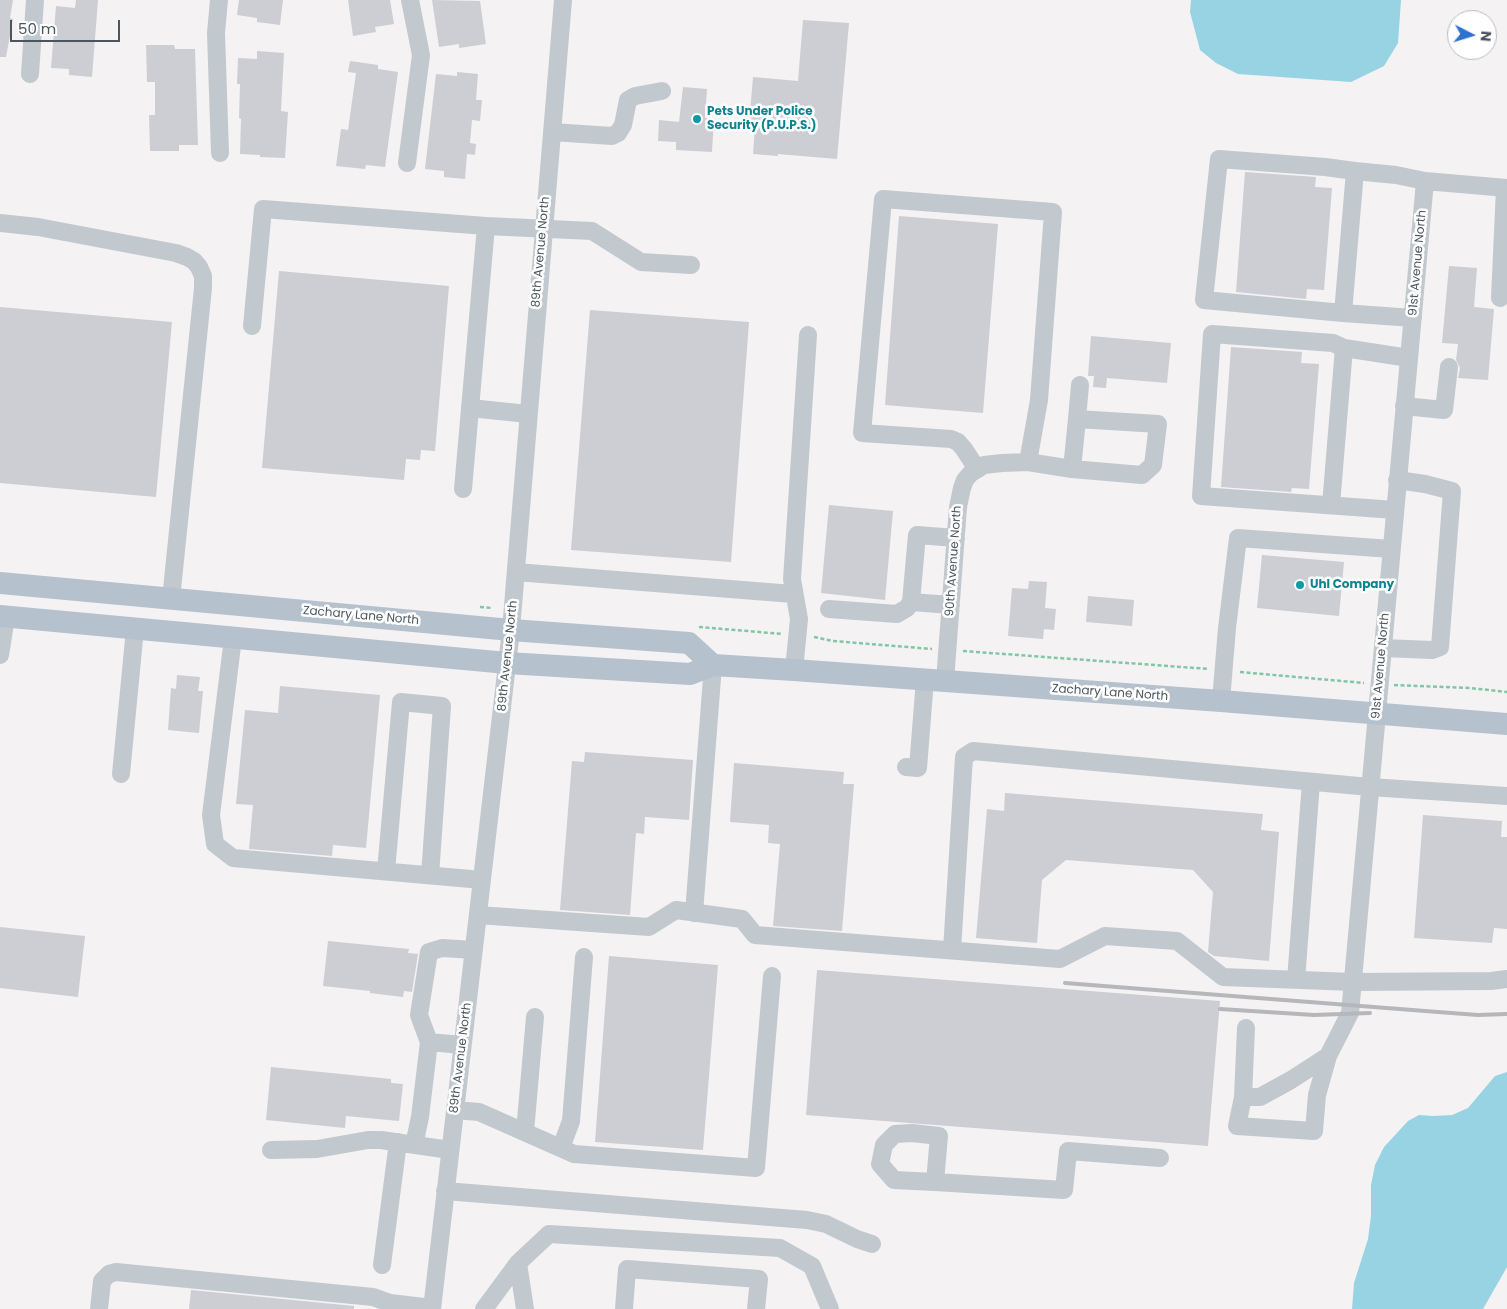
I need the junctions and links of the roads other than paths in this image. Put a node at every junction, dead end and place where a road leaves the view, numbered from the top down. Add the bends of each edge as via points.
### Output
1 (36, 0) edge
2 (219, 0) edge
3 (410, 0) edge
4 (563, 0) edge
5 (30, 74) dead end
6 (662, 90) dead end
7 (552, 132) junction
8 (220, 153) dead end
9 (407, 162) dead end
10 (1355, 171) junction
11 (1425, 182) junction
12 (1506, 188) edge
13 (0, 223) edge
14 (486, 226) junction
15 (543, 230) junction
16 (691, 265) dead end
17 (1500, 298) dead end
18 (1344, 313) junction
19 (1412, 318) junction
20 (252, 326) dead end
21 (808, 335) dead end
22 (1344, 348) junction
23 (1409, 358) junction
24 (1448, 367) dead end
25 (1080, 385) dead end
26 (1404, 406) junction
27 (470, 408) junction
28 (528, 414) junction
29 (1078, 419) junction
30 (1028, 462) junction
31 (1072, 468) junction
32 (977, 469) junction
33 (1397, 480) junction
34 (463, 489) dead end
35 (1331, 505) junction
36 (1394, 510) junction
37 (956, 538) junction
38 (1391, 549) junction
39 (516, 572) junction
40 (0, 583) edge
41 (793, 594) junction
42 (171, 599) junction
43 (911, 602) junction
44 (951, 605) junction
45 (829, 609) dead end
46 (3, 616) edge
47 (135, 629) junction
48 (511, 630) junction
49 (233, 638) junction
50 (1383, 648) junction
51 (0, 656) edge
52 (507, 662) junction
53 (713, 665) junction
54 (794, 670) junction
55 (935, 680) junction
56 (1221, 701) junction
57 (1377, 714) junction
58 (1507, 724) edge
59 (906, 767) dead end
60 (121, 774) dead end
61 (1311, 782) junction
62 (1370, 787) junction
63 (1507, 796) edge
64 (386, 872) junction
65 (430, 875) junction
66 (482, 880) junction
67 (694, 913) junction
68 (478, 915) junction
69 (474, 950) junction
70 (952, 950) junction
71 (584, 957) dead end
72 (772, 976) dead end
73 (1507, 979) edge
74 (1296, 980) junction
75 (1353, 982) junction
76 (535, 1017) dead end
77 (1246, 1028) dead end
78 (429, 1042) junction
79 (462, 1045) junction
80 (1328, 1056) junction
81 (1243, 1097) junction
82 (455, 1110) junction
83 (525, 1132) junction
84 (406, 1144) junction
85 (561, 1148) junction
86 (271, 1150) dead end
87 (450, 1150) junction
88 (1160, 1158) dead end
89 (935, 1182) dead end
90 (445, 1191) junction
91 (872, 1244) dead end
92 (518, 1263) junction
93 (382, 1265) dead end
94 (99, 1309) edge
95 (432, 1309) edge
96 (484, 1309) edge
97 (525, 1309) edge
98 (624, 1309) edge
99 (756, 1309) edge
100 (830, 1309) edge

1 - 5 street
2 - 8 street via 216,33
3 - 9 street via 421,55
4 - 7 street, 89th Avenue North
6 - 7 street via 628,100 623,125 612,136
7 - 15 street, 89th Avenue North
10 - 11 street
10 - 18 street
10 - 18 street via 1219,159 1204,300
11 - 12 street
11 - 19 street, 91st Avenue North
12 - 17 street
13 - 42 street via 176,253 187,256 200,267 203,288
14 - 15 street
14 - 20 street via 263,209
14 - 27 street
15 - 16 street via 592,231 641,262
15 - 28 street, 89th Avenue North
18 - 19 street
19 - 23 street, 91st Avenue North
21 - 41 street
22 - 23 street
22 - 35 street
22 - 35 street via 1333,343 1212,334 1200,496
23 - 26 street, 91st Avenue North
24 - 26 street via 1444,410
25 - 29 street
26 - 33 street, 91st Avenue North
27 - 28 street
27 - 34 street
28 - 39 street, 89th Avenue North
29 - 31 street
29 - 31 street via 1158,424 1153,465 1142,475
30 - 31 street
30 - 32 street via 1002,463
30 - 32 street via 1039,400 1053,212 883,199 862,432 951,438 964,449
32 - 37 street, 90th Avenue North via 965,480 962,488
33 - 36 street, 91st Avenue North
33 - 50 street via 1452,490 1440,647 1432,650
35 - 36 street
36 - 38 street, 91st Avenue North
37 - 43 street via 917,535
37 - 44 street, 90th Avenue North
38 - 50 street, 91st Avenue North
38 - 56 street via 1238,538
39 - 41 street
39 - 48 street, 89th Avenue North
40 - 42 main road, Zachary Lane North
41 - 54 street via 799,619
42 - 48 main road, Zachary Lane North
43 - 44 street
43 - 45 street via 897,614
44 - 55 street, 90th Avenue North
46 - 47 main road, Zachary Lane North
46 - 51 street
47 - 49 main road, Zachary Lane North
47 - 60 street
48 - 52 street, 89th Avenue North
48 - 53 main road, Zachary Lane North via 689,643
49 - 52 main road, Zachary Lane North
49 - 64 street via 211,815 215,844 233,858
50 - 57 street, 91st Avenue North
52 - 53 main road, Zachary Lane North via 690,674
52 - 66 street, 89th Avenue North
53 - 54 main road, Zachary Lane North
53 - 67 street
54 - 55 main road, Zachary Lane North
55 - 56 main road, Zachary Lane North
55 - 59 street, 90th Avenue North via 918,768
56 - 57 main road, Zachary Lane North
57 - 58 main road, Zachary Lane North
57 - 62 street, 91st Avenue North
61 - 62 street
61 - 70 street via 974,751 964,757
61 - 74 street
62 - 63 street
62 - 75 street, 91st Avenue North
64 - 65 street
64 - 65 street via 400,702 442,706
65 - 66 street
66 - 68 street, 89th Avenue North
67 - 68 street via 676,910 649,927
67 - 70 street via 742,920 754,935
68 - 69 street, 89th Avenue North
69 - 78 street via 442,948 430,952 419,1015
69 - 79 street, 89th Avenue North
70 - 74 street via 1060,959 1105,936 1177,941 1223,977
71 - 85 street via 571,1121
72 - 85 street via 756,1168 574,1154
73 - 75 street
74 - 75 street
75 - 80 street, 91st Avenue North via 1350,1013
76 - 83 street
77 - 81 street
78 - 79 street
78 - 84 street via 420,1118
79 - 82 street, 89th Avenue North
80 - 81 street via 1260,1097
80 - 81 street, 91st Avenue North via 1317,1095 1314,1131 1237,1126
82 - 83 street via 479,1112
82 - 87 street, 89th Avenue North
83 - 85 street
84 - 86 street via 368,1140 317,1149
84 - 87 street
84 - 93 street
87 - 90 street, 89th Avenue North
88 - 89 street via 1068,1151 1064,1190
90 - 91 street via 807,1220 826,1224
90 - 95 street, 89th Avenue North
92 - 96 street
92 - 97 street
92 - 100 street via 549,1234 780,1248 812,1266
94 - 95 street via 102,1281 116,1272 373,1296 390,1303
98 - 99 street via 627,1269 759,1279

